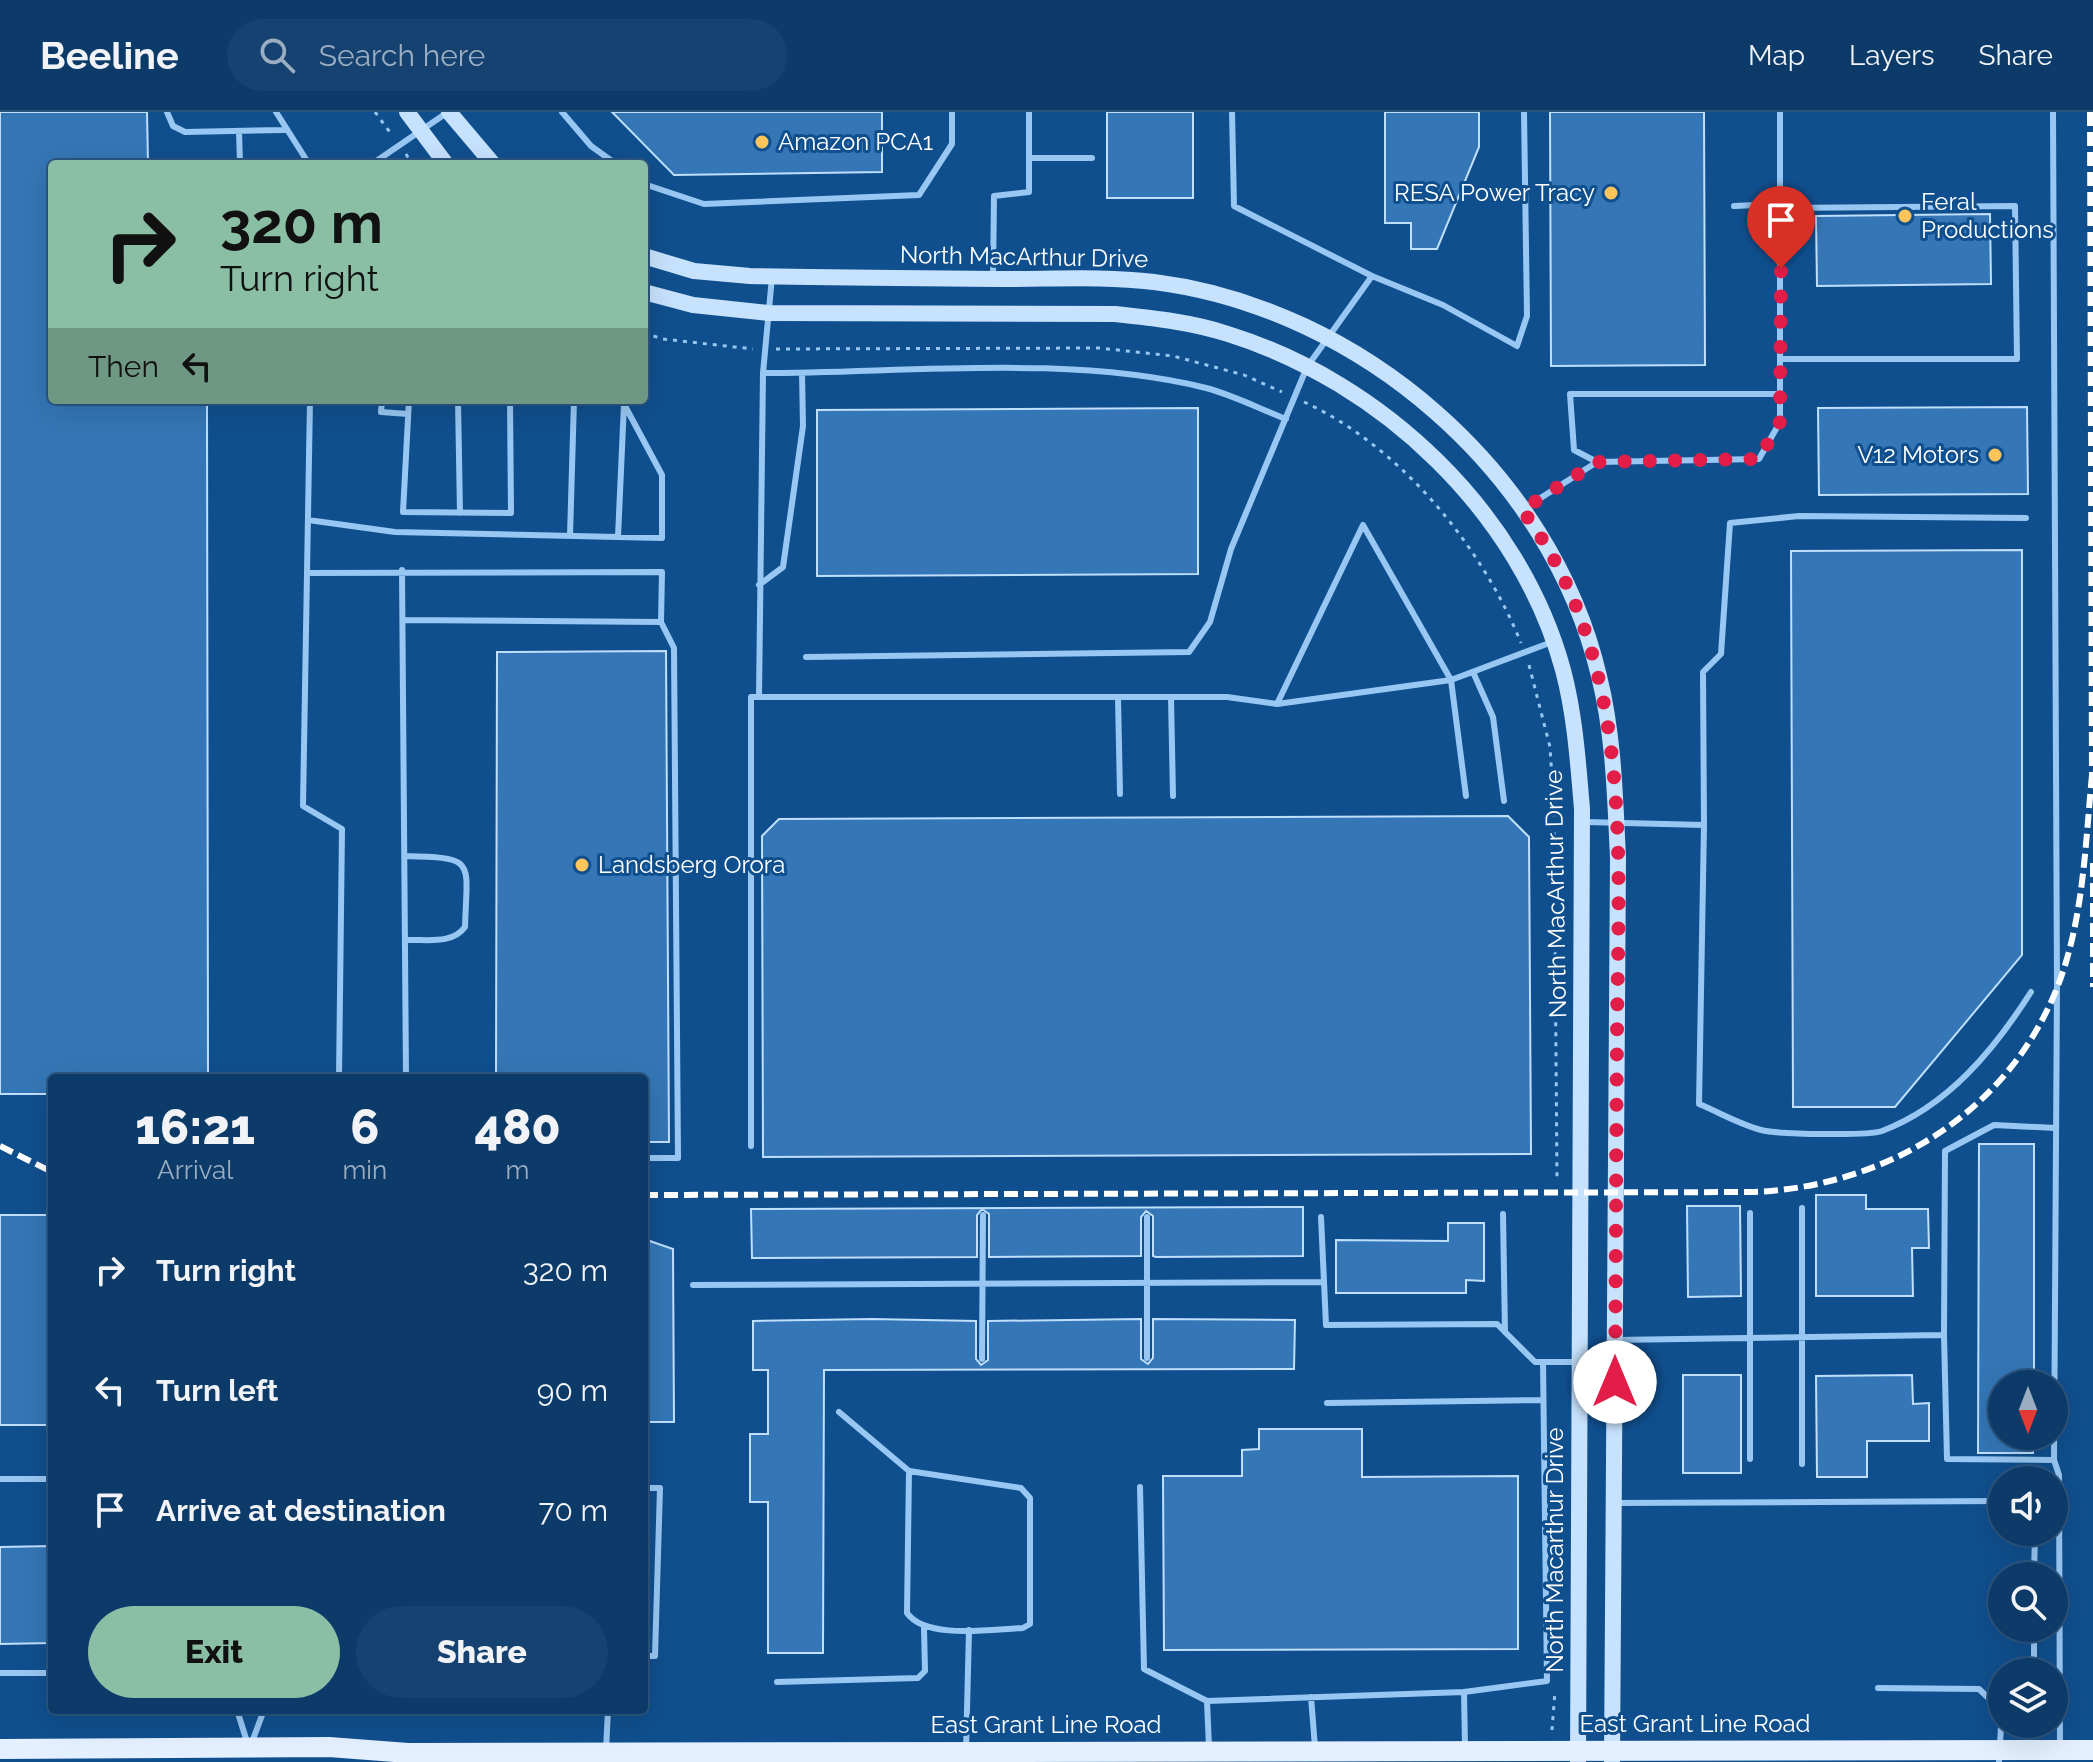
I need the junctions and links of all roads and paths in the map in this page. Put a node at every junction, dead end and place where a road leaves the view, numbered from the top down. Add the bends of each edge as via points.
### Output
1 (167, 112) edge
2 (276, 112) edge
3 (407, 112) edge
4 (448, 112) edge
5 (562, 112) edge
6 (952, 112) edge
7 (1029, 112) edge
8 (1232, 112) edge
9 (1524, 112) edge
10 (1780, 112) edge
11 (2053, 112) edge
12 (285, 130) junction
13 (239, 131) junction
14 (420, 132) junction
15 (1029, 158) junction
16 (1092, 158) dead end
17 (240, 160) edge
18 (306, 160) edge
19 (378, 160) edge
20 (443, 160) edge
21 (490, 160) edge
22 (610, 160) edge
23 (648, 185) edge
24 (1734, 206) dead end
25 (1780, 206) junction
26 (648, 257) edge
27 (1372, 276) junction
28 (772, 277) junction
29 (993, 278) junction
30 (648, 293) edge
31 (769, 313) junction
32 (648, 334) edge
33 (1330, 340) junction
34 (765, 349) junction
35 (1781, 359) junction
36 (1307, 367) junction
37 (763, 373) junction
38 (802, 373) junction
39 (1780, 394) junction
40 (1295, 397) junction
41 (310, 404) edge
42 (382, 404) edge
43 (409, 404) edge
44 (458, 404) edge
45 (510, 404) edge
46 (574, 404) edge
47 (624, 404) joint
48 (408, 414) junction
49 (1286, 419) junction
50 (1597, 462) junction
51 (1522, 510) junction
52 (460, 513) junction
53 (2026, 518) dead end
54 (308, 520) junction
55 (570, 536) junction
56 (618, 537) junction
57 (402, 570) junction
58 (307, 573) junction
59 (759, 585) junction
60 (404, 620) junction
61 (661, 622) junction
62 (1552, 642) junction
63 (1524, 652) junction
64 (806, 657) dead end
65 (1473, 672) junction
66 (1451, 680) junction
67 (759, 697) junction
68 (1118, 697) junction
69 (1171, 697) junction
70 (1277, 704) junction
71 (1120, 794) dead end
72 (1173, 796) dead end
73 (1466, 796) dead end
74 (1504, 801) dead end
75 (1582, 821) junction
76 (1616, 823) junction
77 (1704, 825) junction
78 (405, 856) junction
79 (405, 940) junction
80 (2031, 992) dead end
81 (339, 1074) edge
82 (406, 1074) edge
83 (2055, 1128) junction
84 (751, 1146) dead end
85 (648, 1158) edge
86 (1557, 1178) dead end
87 (1581, 1193) joint
88 (1802, 1208) dead end
89 (1750, 1213) dead end
90 (1503, 1214) dead end
91 (983, 1215) dead end
92 (1147, 1217) dead end
93 (1321, 1217) dead end
94 (1324, 1282) junction
95 (1146, 1283) junction
96 (983, 1284) junction
97 (693, 1285) dead end
98 (1505, 1332) junction
99 (1944, 1335) junction
100 (1801, 1337) junction
101 (1751, 1338) junction
102 (1615, 1347) junction
103 (1147, 1358) dead end
104 (982, 1359) dead end
105 (1543, 1362) junction
106 (1580, 1362) junction
107 (1542, 1400) junction
108 (1327, 1403) dead end
109 (839, 1412) dead end
110 (1750, 1459) dead end
111 (2054, 1460) junction
112 (1802, 1464) dead end
113 (909, 1471) junction
114 (0, 1479) edge
115 (48, 1479) edge
116 (1140, 1487) dead end
117 (648, 1488) edge
118 (1988, 1501) edge
119 (1614, 1503) junction
120 (924, 1628) junction
121 (969, 1630) junction
122 (648, 1656) edge
123 (0, 1673) edge
124 (48, 1673) edge
125 (1547, 1681) junction
126 (777, 1682) dead end
127 (1878, 1688) dead end
128 (1464, 1692) junction
129 (1311, 1697) junction
130 (1988, 1698) edge
131 (1207, 1701) junction
132 (238, 1714) edge
133 (262, 1714) edge
134 (608, 1714) edge
135 (0, 1749) edge
136 (249, 1749) junction
137 (1315, 1750) junction
138 (1465, 1750) junction
139 (1552, 1750) junction
140 (2060, 1750) junction
141 (2093, 1750) edge
142 (1209, 1751) junction
143 (606, 1752) junction
144 (1578, 1756) edge
145 (1612, 1756) edge
146 (966, 1757) edge
147 (2000, 1757) edge

1 - 13 lane via 173,126 185,132
2 - 12 lane
3 - 14 main road
4 - 14 lane
4 - 21 main road
5 - 22 lane
6 - 23 lane via 952,144 919,195 704,204
7 - 15 lane
8 - 27 lane via 1234,206
9 - 27 lane via 1527,316 1517,346 1443,305
10 - 25 lane
11 - 83 lane
12 - 13 lane
12 - 18 lane
13 - 17 lane
14 - 19 lane
14 - 20 main road
15 - 16 lane
15 - 29 lane via 1029,192 994,196
24 - 25 lane
25 - 35 lane
25 - 35 lane via 2015,206 2017,359
26 - 28 main road, North MacArthur Drive via 694,271
27 - 33 lane
28 - 29 main road, North MacArthur Drive
28 - 31 lane
29 - 33 main road, North MacArthur Drive via 1155,283 1228,299
30 - 31 main road, North MacArthur Drive via 693,305
31 - 34 lane
31 - 36 main road, North MacArthur Drive via 1115,314 1227,333
32 - 34 path
33 - 36 lane
33 - 51 main road, North MacArthur Drive via 1388,373 1441,416
34 - 37 lane
34 - 40 path via 1099,348 1173,356 1244,375
35 - 39 lane
36 - 40 lane
36 - 62 main road, North MacArthur Drive via 1358,395 1443,466 1513,558
37 - 38 lane
37 - 59 lane
38 - 49 lane via 1097,372 1210,389
38 - 59 lane via 803,426 783,567
39 - 50 lane via 1780,422 1759,459
39 - 50 lane via 1570,394 1574,450
40 - 49 lane
40 - 63 path via 1323,411 1405,471 1472,546 1503,599
41 - 54 lane
42 - 48 lane via 381,412
43 - 48 lane
44 - 52 lane
45 - 52 lane via 511,513
46 - 55 lane
47 - 56 lane
47 - 56 lane via 662,475 662,538
48 - 52 lane via 403,512
49 - 64 lane via 1231,549 1210,622 1189,652
50 - 51 lane
51 - 76 main road, North MacArthur Drive via 1560,571 1600,676 1613,754
53 - 77 lane via 1799,516 1730,523 1721,654 1703,672
54 - 55 lane via 395,532
54 - 58 lane
55 - 56 lane
57 - 58 lane
57 - 60 lane
57 - 61 lane via 662,572
58 - 81 lane via 303,806 342,829
59 - 67 lane
60 - 61 lane
60 - 78 lane
61 - 85 lane via 674,648 678,1158
62 - 63 lane
62 - 75 main road, North MacArthur Drive via 1576,740
63 - 65 lane
63 - 86 path via 1537,685 1551,763
65 - 66 lane
65 - 74 lane via 1493,717
66 - 70 lane
66 - 70 lane via 1363,525
66 - 73 lane
67 - 68 lane
67 - 84 lane via 751,697
68 - 69 lane
68 - 71 lane
69 - 70 lane
69 - 72 lane
75 - 76 lane
75 - 87 main road, North MacArthur Drive
76 - 77 lane
76 - 102 main road, North MacArthur Drive
77 - 80 lane via 1699,1104 1765,1131 1879,1132 1921,1111 1968,1076
78 - 79 lane
78 - 79 lane via 452,857 466,874 465,927 460,933 453,939
79 - 82 lane
83 - 99 lane via 1994,1125 1945,1151
83 - 111 lane
87 - 106 main road, North Macarthur Drive
88 - 100 lane
89 - 101 lane
90 - 98 lane
91 - 96 lane
92 - 95 lane
93 - 94 lane
94 - 95 lane
94 - 98 lane via 1326,1325 1497,1324
95 - 96 lane
95 - 103 lane
96 - 97 lane
96 - 104 lane
98 - 105 lane via 1535,1362
99 - 100 lane
99 - 111 lane via 1947,1459
100 - 101 lane
100 - 112 lane
101 - 102 lane
101 - 110 lane
102 - 119 main road
105 - 106 lane
105 - 107 lane
106 - 144 main road, North Macarthur Drive
107 - 108 lane
107 - 125 lane
109 - 113 lane
111 - 140 lane via 2059,1475
113 - 120 lane via 907,1613
113 - 121 lane via 1021,1488 1030,1498 1030,1624
114 - 115 lane
116 - 131 lane via 1144,1669
117 - 122 lane via 660,1488 655,1656
118 - 119 lane
119 - 145 main road
120 - 121 lane
120 - 126 lane via 925,1671 918,1678
121 - 146 lane
123 - 124 lane
125 - 128 lane
125 - 139 path via 1556,1692
127 - 130 lane via 1979,1689
128 - 129 lane
128 - 138 lane
129 - 131 lane
129 - 137 lane
131 - 142 lane
132 - 136 lane
133 - 136 lane
134 - 143 lane
135 - 136 main road, East Grant Line Road
136 - 143 main road, East Grant Line Road
137 - 138 main road, East Grant Line Road
137 - 142 main road, East Grant Line Road
138 - 139 main road, East Grant Line Road
139 - 144 main road, East Grant Line Road
140 - 141 main road, East Grant Line Road
140 - 147 main road, East Grant Line Road
142 - 146 main road, East Grant Line Road
143 - 146 main road, East Grant Line Road
144 - 145 main road, East Grant Line Road
145 - 147 main road, East Grant Line Road

